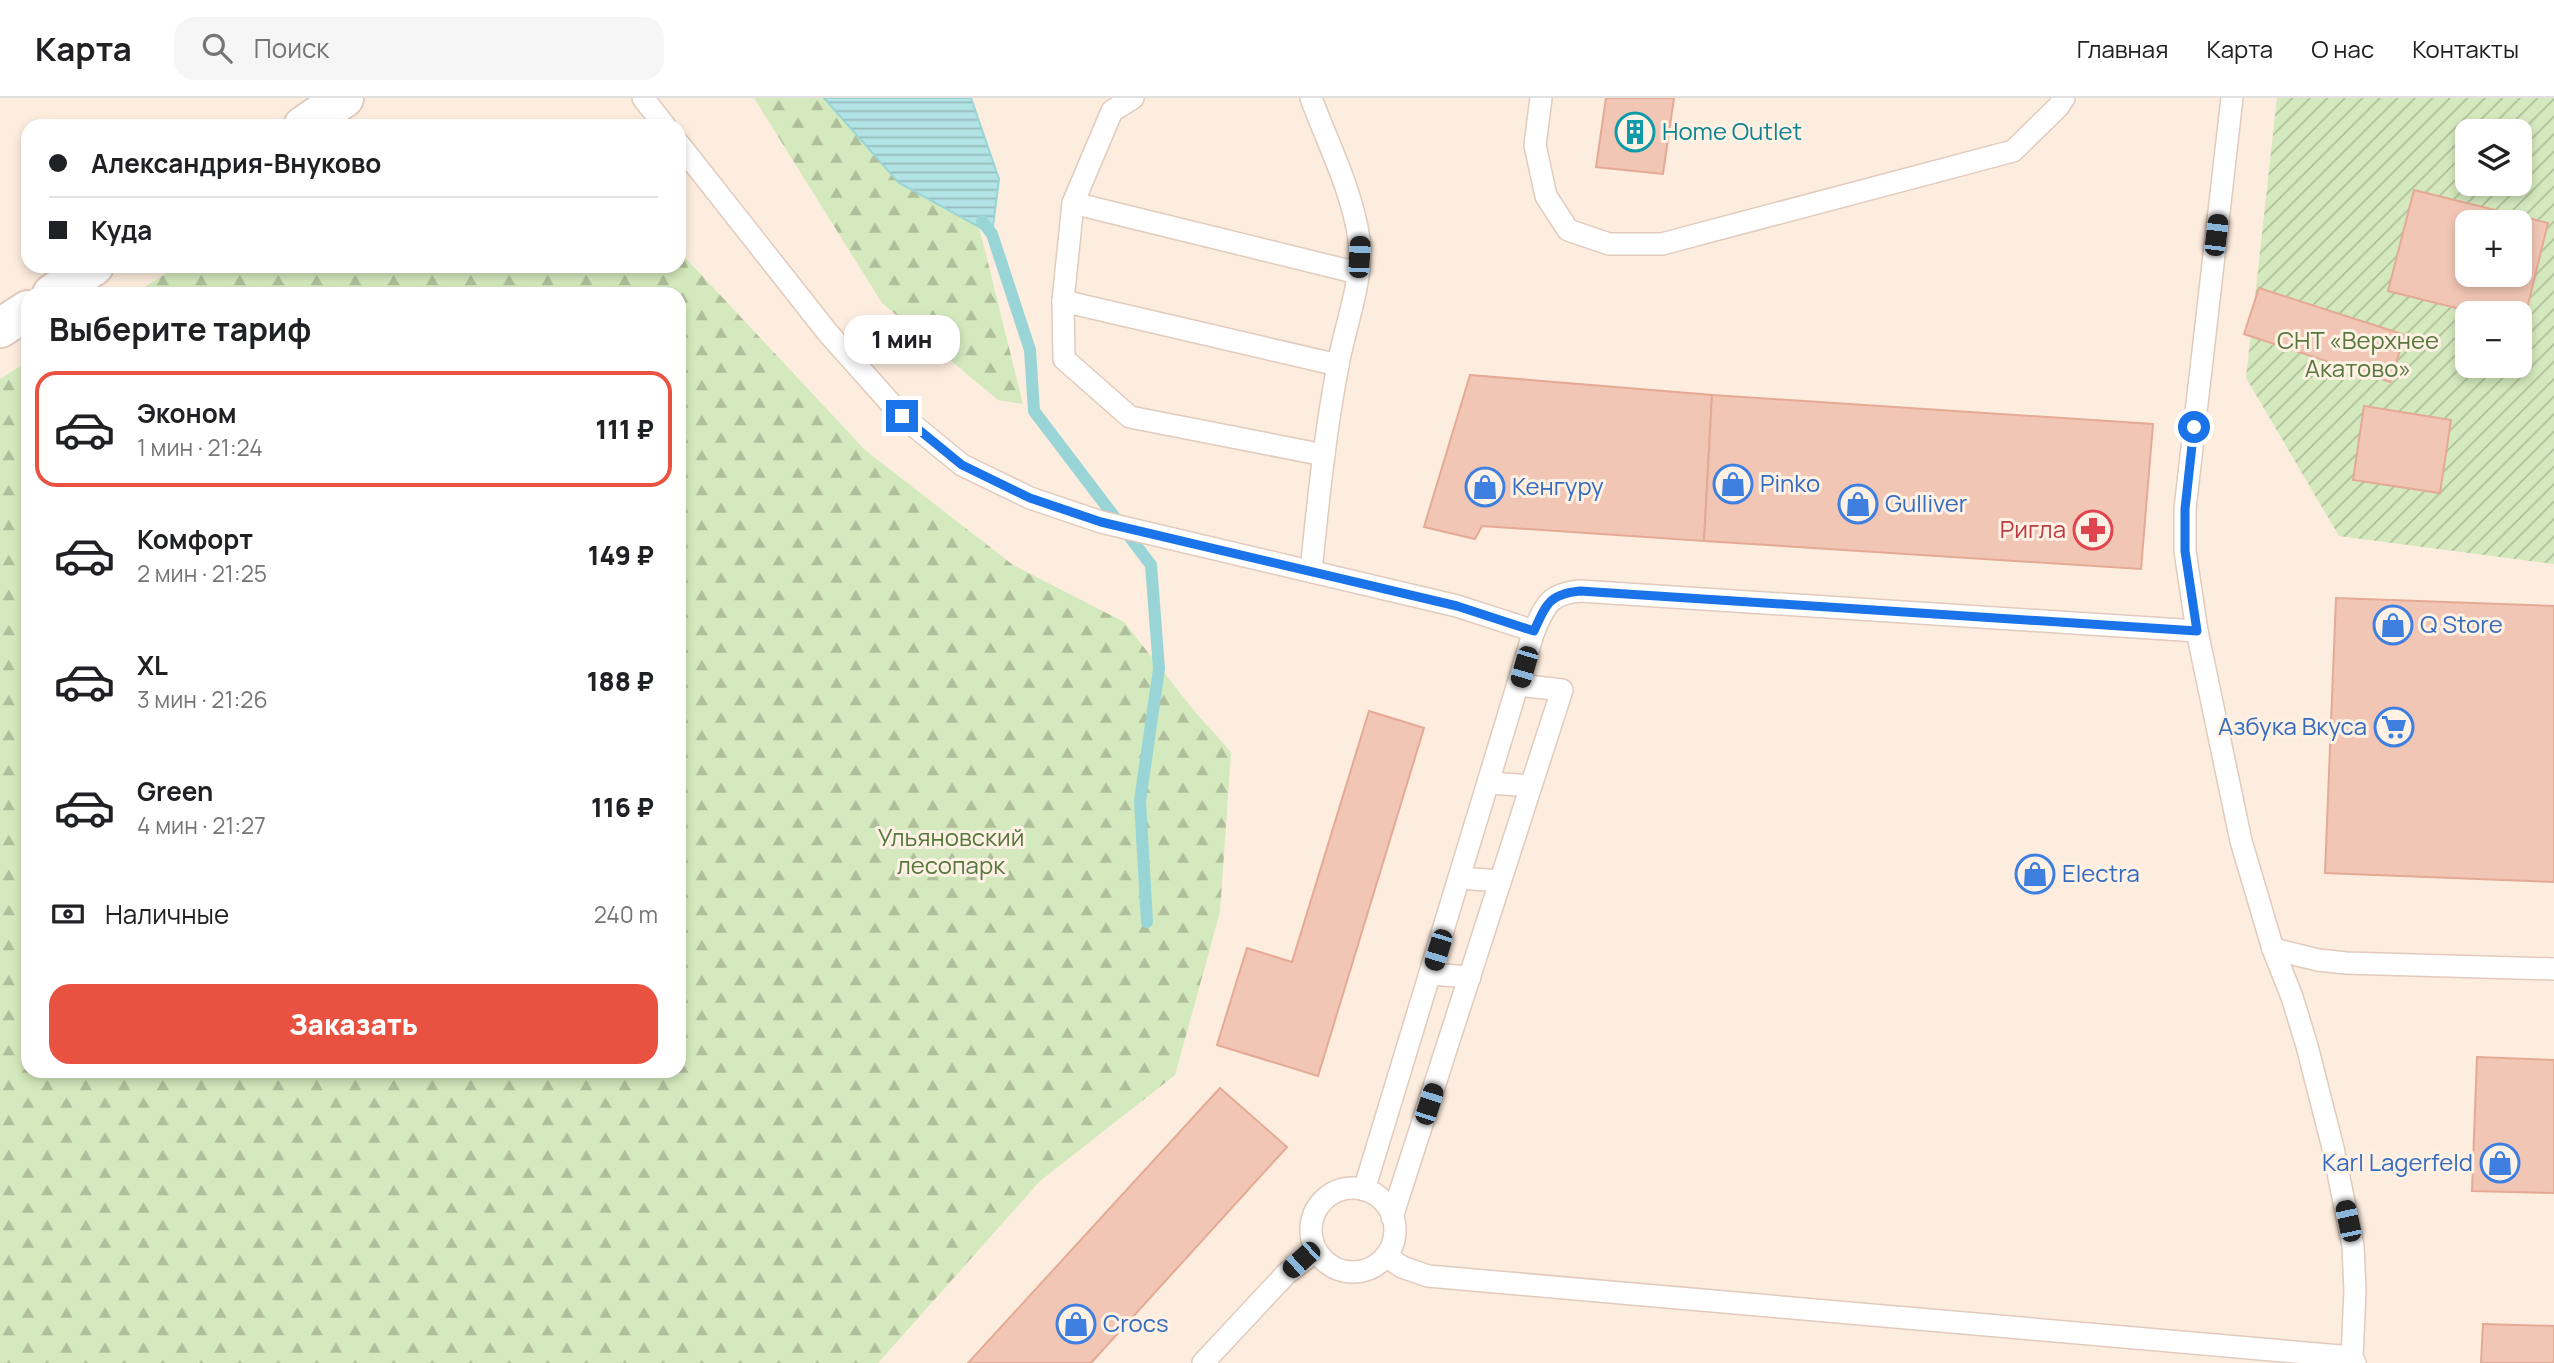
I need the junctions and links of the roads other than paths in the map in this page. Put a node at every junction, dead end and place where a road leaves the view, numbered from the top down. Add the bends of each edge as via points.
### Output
1 (344, 98) edge
2 (643, 98) edge
3 (1133, 98) edge
4 (1311, 98) edge
5 (1541, 98) edge
6 (2064, 98) edge
7 (2232, 98) edge
8 (313, 119) edge
9 (660, 119) edge
10 (686, 153) edge
11 (1073, 204) junction
12 (1358, 272) junction
13 (84, 273) edge
14 (62, 287) edge
15 (1063, 301) junction
16 (21, 314) edge
17 (0, 328) edge
18 (1338, 365) junction
19 (1324, 455) junction
20 (1311, 571) junction
21 (1534, 631) junction
22 (2197, 631) junction
23 (1519, 685) junction
24 (1489, 783) junction
25 (1531, 786) junction
26 (1460, 878) junction
27 (1500, 881) junction
28 (2273, 949) junction
29 (2554, 970) edge
30 (1430, 974) junction
31 (1470, 977) junction
32 (1398, 1078) junction
33 (1436, 1081) junction
34 (1370, 1168) junction
35 (1407, 1173) junction
36 (1364, 1190) junction
37 (1392, 1217) junction
38 (1316, 1251) junction
39 (1386, 1256) junction
40 (2354, 1360) edge
41 (1203, 1363) edge

1 - 8 street
2 - 9 lane
3 - 11 lane via 1112,111
4 - 12 lane via 1351,201 1359,241
5 - 6 lane via 1535,145 1546,196 1568,230 1609,244 1662,244 2013,151
7 - 22 lane via 2185,509 2185,551
10 - 20 lane via 828,333 902,416 962,465 1030,498 1101,522
11 - 12 lane
11 - 15 lane
12 - 18 lane
13 - 14 street
15 - 18 lane
15 - 19 lane via 1064,359 1130,416
16 - 17 street
18 - 19 lane
19 - 20 lane
20 - 21 lane via 1457,606
21 - 22 lane via 1552,599 1580,591
21 - 23 lane
22 - 28 lane via 2241,841
23 - 24 lane
23 - 25 lane via 1562,690
24 - 25 lane
24 - 26 lane
25 - 27 lane
26 - 27 lane
26 - 30 lane
27 - 31 lane
28 - 29 lane via 2346,963
28 - 40 lane via 2307,1046 2353,1246
30 - 31 lane
30 - 32 lane
31 - 33 lane
32 - 33 lane
32 - 34 lane
33 - 35 lane
34 - 35 lane
34 - 36 lane
35 - 37 lane
36 - 37 lane via 1377,1195
36 - 38 lane via 1348,1188 1320,1204 1312,1219
37 - 39 lane via 1395,1230
38 - 39 lane via 1342,1271 1373,1267
38 - 41 lane via 1286,1274
39 - 40 lane via 1428,1276

